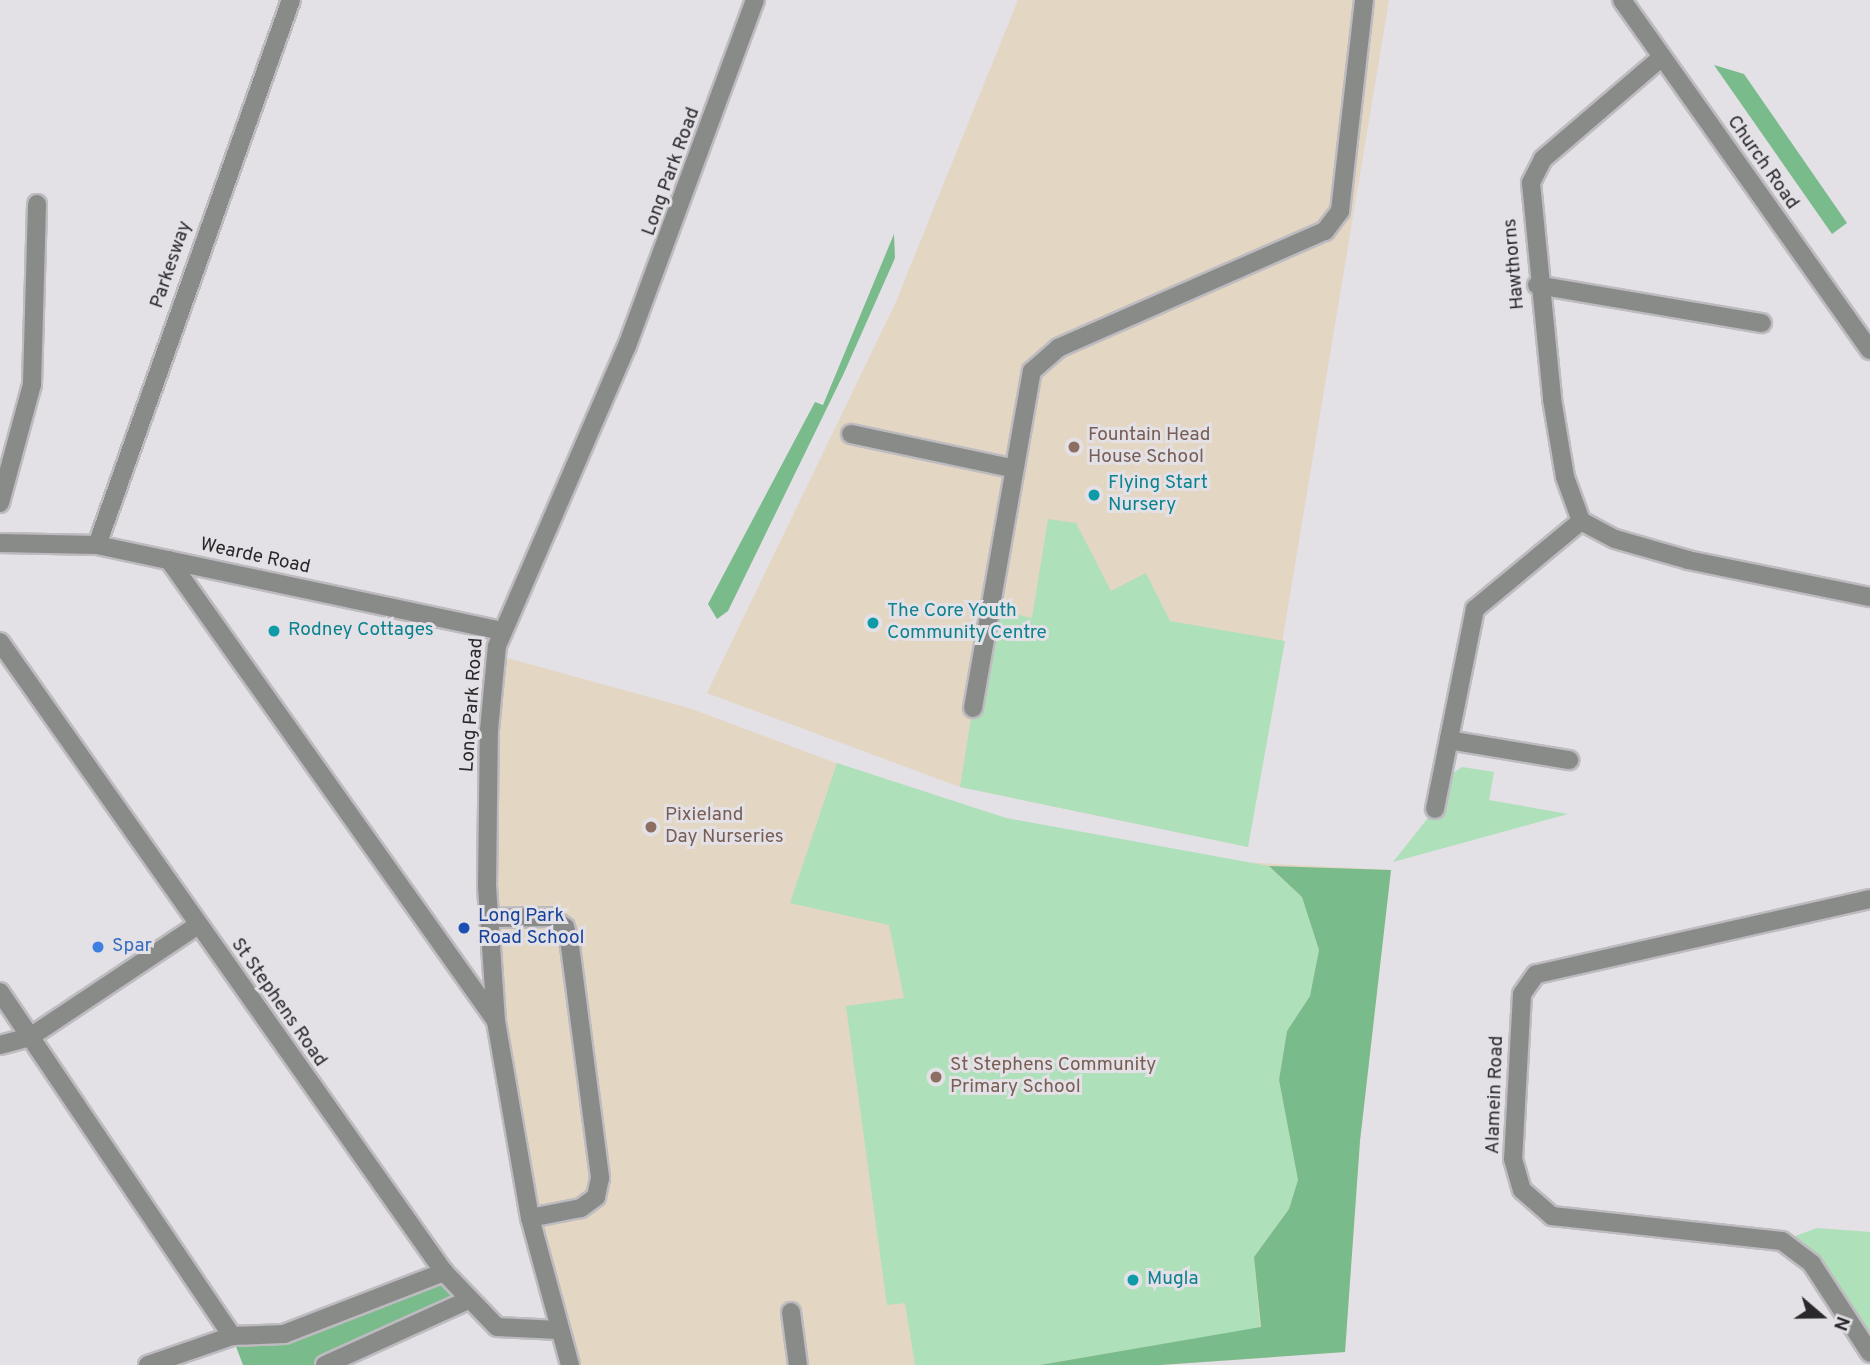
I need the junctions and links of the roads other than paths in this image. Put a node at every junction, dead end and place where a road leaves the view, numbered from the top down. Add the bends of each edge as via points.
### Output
1 (291, 0) edge
2 (755, 0) edge
3 (1364, 0) edge
4 (1622, 0) edge
5 (1662, 57) junction
6 (37, 204) dead end
7 (1537, 285) junction
8 (1762, 323) dead end
9 (1870, 350) edge
10 (851, 434) dead end
11 (1011, 468) junction
12 (0, 503) edge
13 (1580, 521) junction
14 (0, 543) edge
15 (97, 545) junction
16 (169, 561) junction
17 (1870, 597) edge
18 (500, 631) junction
19 (0, 642) edge
20 (973, 708) dead end
21 (1449, 740) junction
22 (1569, 760) dead end
23 (1436, 809) dead end
24 (1870, 899) edge
25 (488, 918) junction
26 (198, 925) junction
27 (0, 992) edge
28 (496, 1021) junction
29 (30, 1037) junction
30 (0, 1045) edge
31 (530, 1218) junction
32 (444, 1272) junction
33 (468, 1300) junction
34 (791, 1312) dead end
35 (1864, 1324) edge
36 (558, 1330) junction
37 (232, 1336) junction
38 (1870, 1353) edge
39 (148, 1365) edge
40 (324, 1365) edge
41 (570, 1365) edge
42 (798, 1365) edge

1 - 15 street, Parkesway
2 - 18 street, Long Park Road via 627,346
3 - 11 street via 1340,211 1325,231 1058,348 1032,371
4 - 5 street, Church Road
5 - 7 street, Hawthorns via 1543,159 1531,183
5 - 9 street, Church Road
6 - 12 street via 32,384
7 - 8 street
7 - 13 street, Hawthorns via 1565,477
10 - 11 street
11 - 20 street
13 - 17 street via 1615,539 1688,559
13 - 21 street via 1475,609
14 - 15 street, Wearde Road
15 - 16 street, Wearde Road
16 - 18 street, Wearde Road
16 - 28 street
18 - 25 street, Long Park Road via 489,730
19 - 26 street, St Stephens Road
21 - 22 street
21 - 23 street
24 - 35 street, Alamein Road via 1536,974 1522,993 1513,1159 1522,1190 1552,1216 1782,1241 1812,1264
25 - 28 street, Long Park Road
25 - 31 street via 551,917 565,927 570,946 600,1178 596,1197 581,1208
26 - 29 street
26 - 32 street, St Stephens Road
27 - 29 street
28 - 31 street, Long Park Road
29 - 30 street
29 - 37 street
31 - 36 street, Long Park Road
32 - 33 street, St Stephens Road
32 - 37 street via 284,1334
33 - 36 street, St Stephens Road via 498,1327
33 - 40 street
34 - 42 street
35 - 38 street, Alamein Road
36 - 41 street, Long Park Road
37 - 39 street

